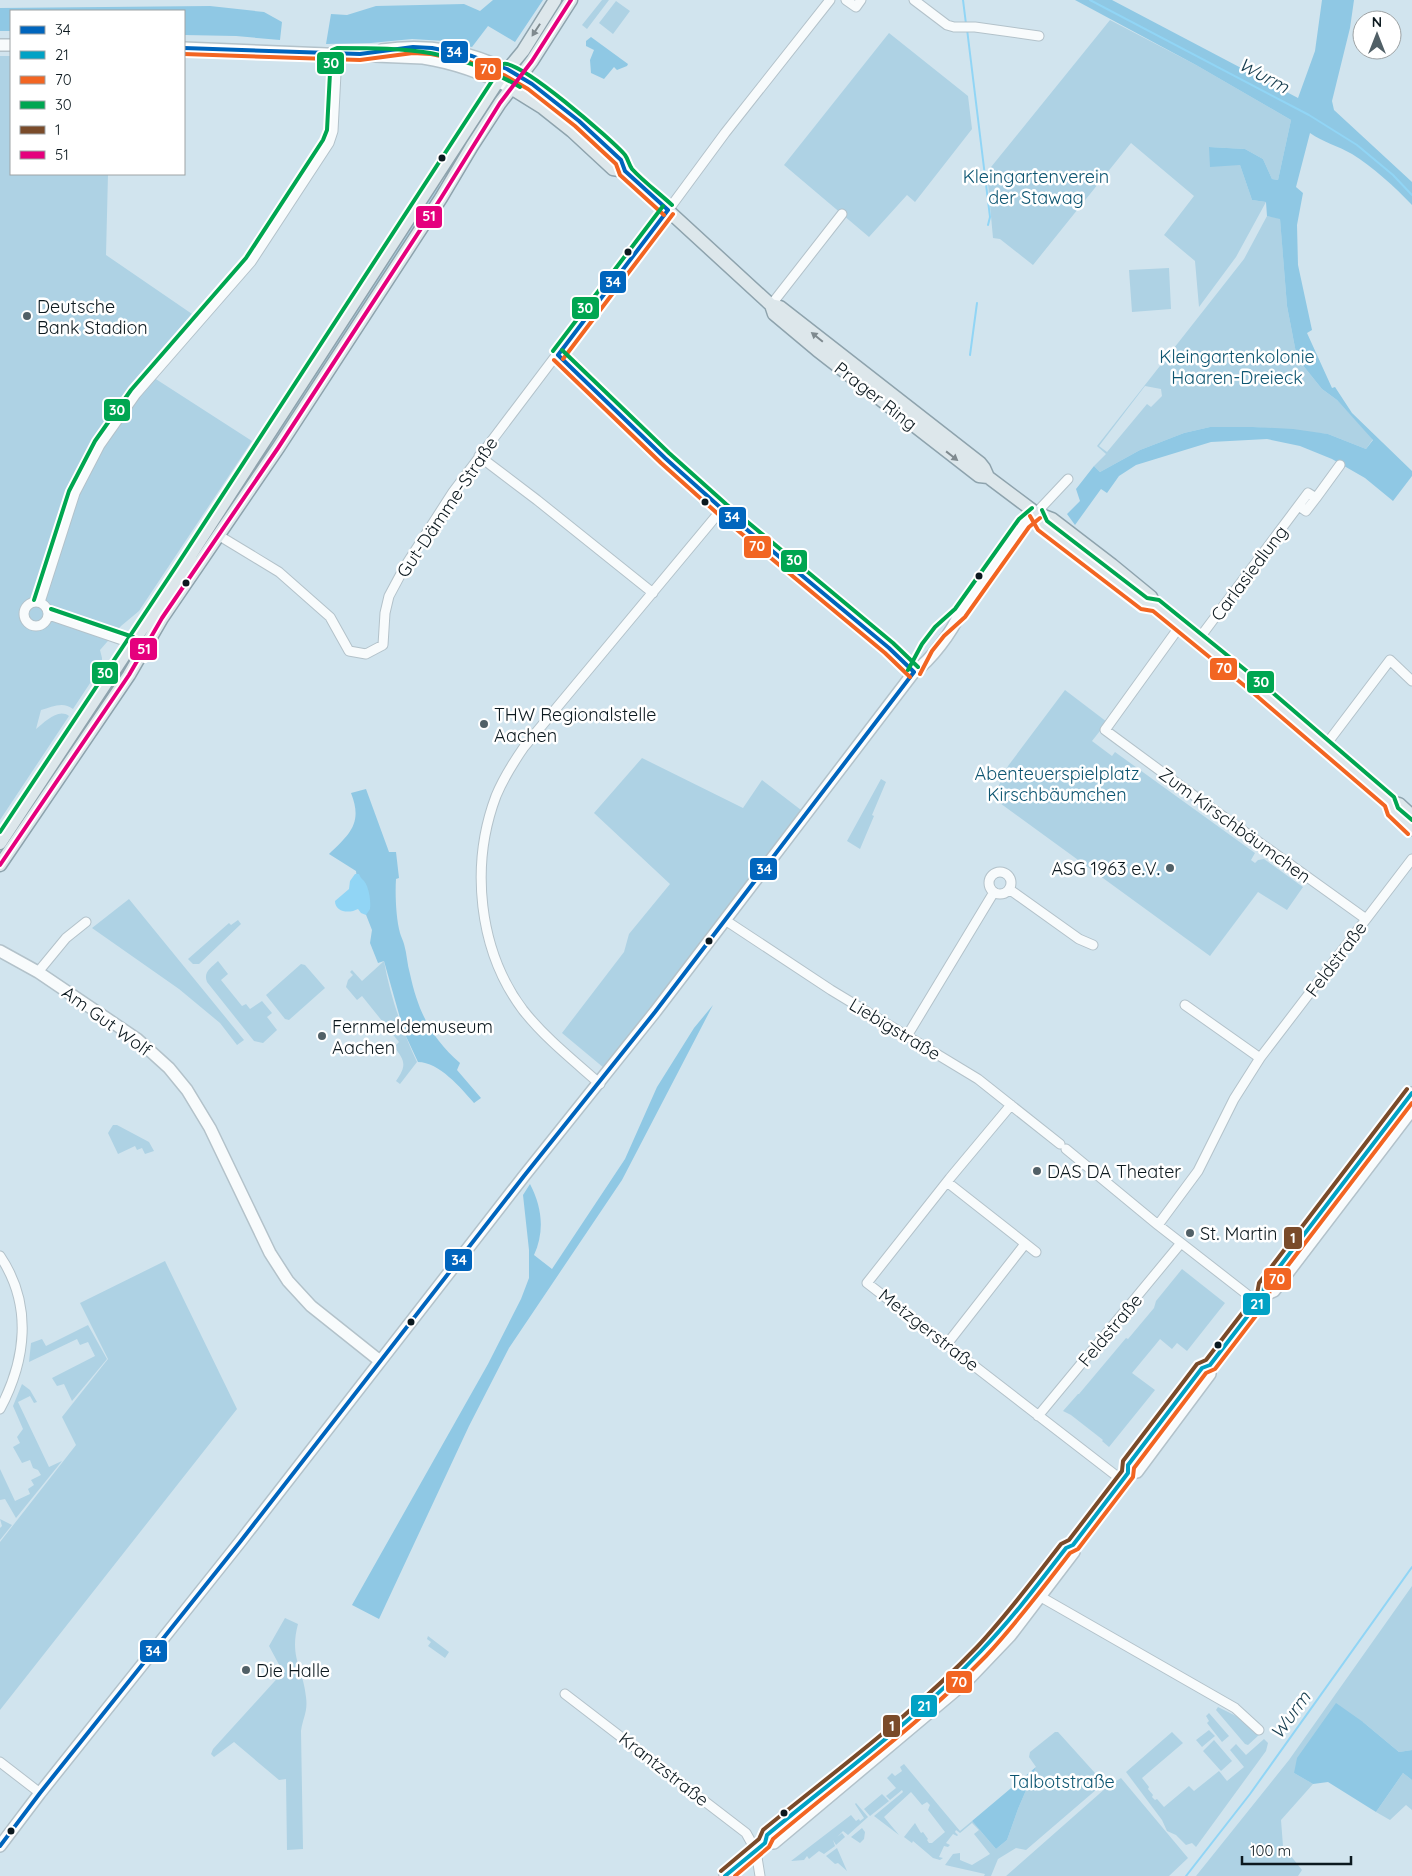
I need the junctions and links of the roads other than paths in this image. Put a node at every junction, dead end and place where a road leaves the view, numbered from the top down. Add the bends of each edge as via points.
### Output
1 (555, 0) edge
2 (570, 0) edge
3 (830, 0) edge
4 (846, 0) edge
5 (861, 0) edge
6 (914, 0) edge
7 (1039, 36) dead end
8 (185, 48) edge
9 (336, 54) junction
10 (360, 54) junction
11 (507, 70) junction
12 (520, 77) junction
13 (498, 81) junction
14 (511, 88) junction
15 (625, 171) junction
16 (668, 210) junction
17 (842, 214) dead end
18 (771, 305) junction
19 (558, 355) junction
20 (479, 456) junction
21 (1340, 465) dead end
22 (1068, 478) dead end
23 (722, 510) junction
24 (1036, 513) junction
25 (218, 535) junction
26 (653, 593) junction
27 (40, 602) junction
28 (48, 615) junction
29 (1180, 626) junction
30 (1198, 640) junction
31 (136, 646) junction
32 (914, 672) junction
33 (1412, 681) edge
34 (1325, 746) junction
35 (1390, 802) junction
36 (1412, 816) edge
37 (1412, 829) edge
38 (0, 843) edge
39 (1412, 859) edge
40 (0, 865) edge
41 (1009, 889) junction
42 (994, 892) junction
43 (1366, 918) junction
44 (725, 920) junction
45 (86, 922) dead end
46 (1093, 945) dead end
47 (0, 951) edge
48 (38, 972) junction
49 (1185, 1005) dead end
50 (907, 1036) junction
51 (1260, 1058) junction
52 (600, 1084) junction
53 (1412, 1093) edge
54 (1011, 1105) junction
55 (1412, 1110) edge
56 (947, 1182) junction
57 (1158, 1225) junction
58 (1182, 1243) junction
59 (1026, 1244) junction
60 (1036, 1252) dead end
61 (0, 1256) edge
62 (1261, 1300) junction
63 (947, 1344) junction
64 (380, 1361) junction
65 (3, 1395) edge
66 (0, 1409) edge
67 (1038, 1416) junction
68 (1126, 1477) junction
69 (1036, 1594) junction
70 (565, 1694) dead end
71 (1259, 1730) dead end
72 (0, 1762) edge
73 (40, 1793) junction
74 (0, 1846) edge
75 (756, 1851) junction
76 (725, 1876) edge
77 (760, 1876) edge

1 -> 11 main road
2 - 12 main road
3 - 16 street, Gut-Dämme-Straße
4 - 5 street via 856,7
6 - 7 street via 947,25
8 - 9 street
9 - 10 street
9 - 27 street via 333,131 329,143 251,262 136,394 100,445 76,493
10 - 11 street, Prager Ring via 398,48 432,48 472,56
10 - 13 street via 445,61
11 - 12 street, Prager Ring
11 - 13 main road
12 - 14 main road
12 - 15 main road, Prager Ring via 584,125 621,160
13 - 14 street
13 - 31 main road
14 - 15 main road, Prager Ring via 543,108 614,169
14 - 25 main road
15 - 16 main road, Prager Ring
16 - 18 main road, Prager Ring
16 - 19 street, Gut-Dämme-Straße
17 - 18 street
18 - 24 main road, Prager Ring via 780,307 980,463 988,477
19 - 20 street, Gut-Dämme-Straße
19 - 23 street
20 - 25 street, Gut-Dämme-Straße via 396,582 384,613 383,645 366,654 349,651 330,617 279,572
20 - 26 street
21 - 30 street, Carlasiedlung via 1316,498 1308,493
22 - 24 street
23 - 26 street
23 - 32 street
24 - 29 main road, Prager Ring via 1052,520 1111,564
24 - 32 street via 1024,523 960,613 951,619 917,661
25 - 31 main road
26 - 52 street via 518,756 496,796 482,858 486,925 494,955 507,984 547,1037
27 - 28 street via 45,605
27 - 28 street via 27,605 26,621 37,626 47,620
28 - 31 street
29 - 30 main road, Prager Ring
29 - 43 street, Zum Kirschbäumchen via 1105,730
30 - 34 main road, Prager Ring
31 - 38 main road
31 - 40 main road via 129,675
32 - 44 street
33 - 34 street via 1390,660
34 - 35 main road, Prager Ring
35 - 36 main road, Prager Ring via 1399,804
35 - 37 main road, Prager Ring via 1393,812
39 - 43 street, Feldstraße
41 - 42 street via 1000,894
41 - 42 street via 1010,878 1000,872 990,877 990,888
41 - 46 street
42 - 50 street
43 - 51 street, Feldstraße
44 - 50 street, Liebigstraße
44 - 52 street
45 - 48 street via 66,938
47 - 48 street, Am Gut Wolf
48 - 64 street, Am Gut Wolf via 137,1039 169,1068 210,1128 270,1254 288,1281 311,1306
49 - 51 street
50 - 54 street, Liebigstraße via 978,1079
51 - 57 street, Feldstraße via 1234,1099 1198,1171
52 - 64 street
53 - 62 street via 1264,1287
54 - 56 street, Metzgerstraße
54 - 57 street, Liebigstraße
55 - 62 street via 1274,1291
56 - 59 street
56 - 63 street, Metzgerstraße via 867,1283
57 - 58 street, Liebigstraße
58 - 62 street, Liebigstraße
58 - 67 street, Feldstraße
59 - 60 street
59 - 63 street
61 - 65 street via 11,1277 22,1317 23,1338 19,1363
62 - 68 street via 1210,1365 1202,1368 1128,1466
63 - 67 street, Metzgerstraße
64 - 73 street
65 - 66 street
67 - 68 street, Metzgerstraße
68 - 69 street via 1073,1545 1066,1548
69 - 71 street via 1235,1708
69 - 75 street via 892,1739 832,1789 767,1835 765,1843
70 - 75 street, Krantzstraße via 746,1833
72 - 73 street
73 - 74 street
75 - 76 street
75 - 77 street

